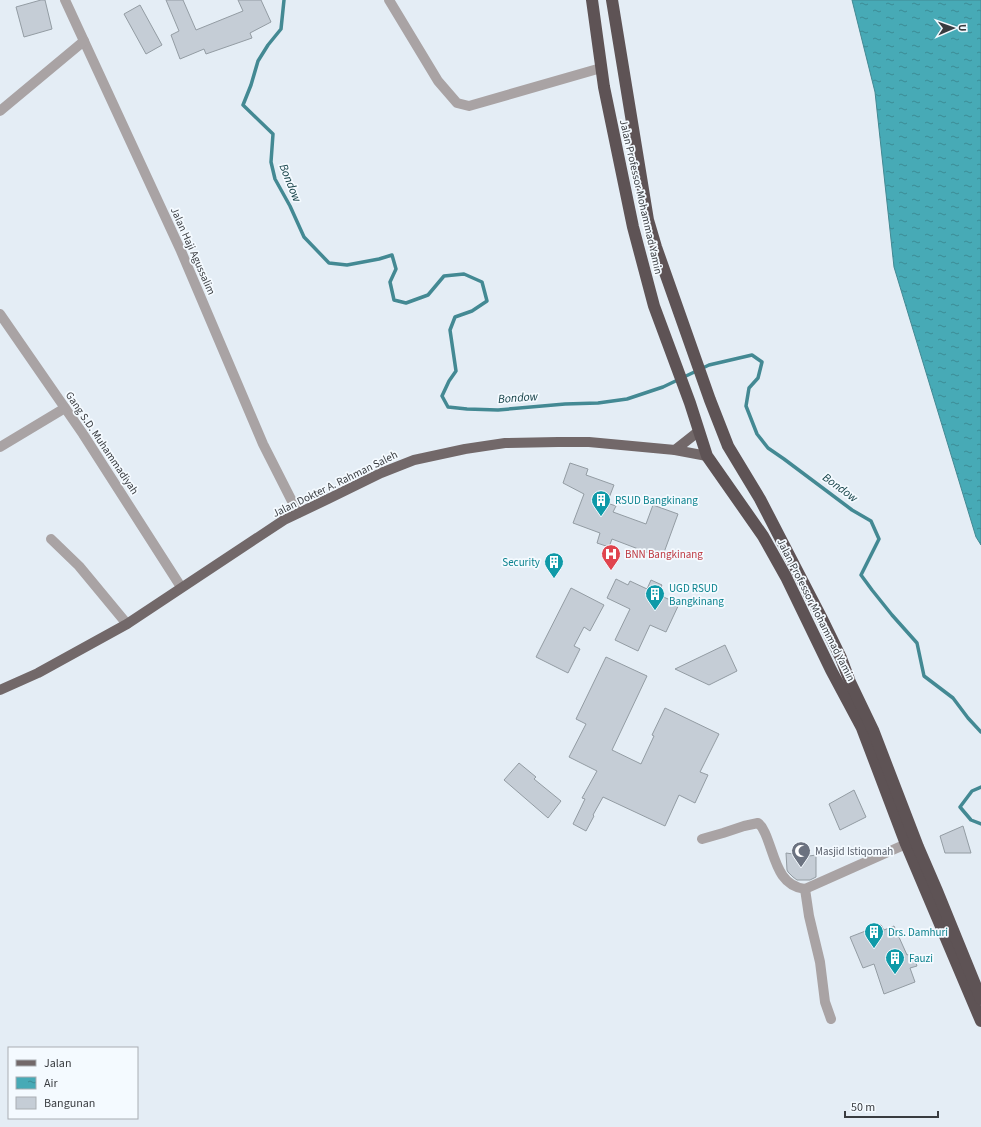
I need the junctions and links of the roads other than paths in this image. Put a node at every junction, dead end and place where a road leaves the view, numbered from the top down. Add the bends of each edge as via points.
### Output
1 (65, 0) edge
2 (389, 0) edge
3 (608, 0) edge
4 (612, 0) edge
5 (593, 2) edge
6 (84, 41) junction
7 (601, 68) junction
8 (0, 111) edge
9 (0, 314) edge
10 (65, 408) junction
11 (699, 431) junction
12 (0, 447) edge
13 (675, 450) junction
14 (707, 456) junction
15 (298, 513) junction
16 (51, 539) dead end
17 (181, 587) junction
18 (127, 624) junction
19 (0, 690) edge
20 (702, 839) dead end
21 (906, 844) junction
22 (805, 889) junction
23 (981, 999) edge
24 (831, 1019) dead end
25 (981, 1021) edge

1 - 6 street, Jalan Haji Agussalim
2 - 7 street via 438,81 457,103 462,105 469,106
3 - 5 highway
4 - 23 highway, Jalan Professor Mohammad Yamin via 648,220 710,400 728,446 760,498 841,658 873,730
5 - 7 highway, Jalan Professor Mohammad Yamin
6 - 8 street
6 - 15 street, Jalan Haji Agussalim via 181,251 263,444
7 - 11 highway, Jalan Professor Mohammad Yamin via 632,227 654,306
9 - 10 street, Gang S.D. Muhammadiyah
10 - 12 street
10 - 17 street, Gang S.D. Muhammadiyah
11 - 13 main road
11 - 14 highway, Jalan Professor Mohammad Yamin
13 - 14 main road, Jalan Dokter A. Rahman Saleh
13 - 15 main road, Jalan Dokter A. Rahman Saleh via 589,442 505,443 465,449 414,460
14 - 21 highway, Jalan Professor Mohammad Yamin via 762,536 786,577 862,728
15 - 17 main road, Jalan Dokter A. Rahman Saleh
16 - 18 street via 79,566
17 - 18 main road, Jalan Dokter A. Rahman Saleh
18 - 19 main road, Jalan Dokter A. Rahman Saleh via 38,673
20 - 22 street via 758,823 784,879 796,887
21 - 22 street
21 - 25 highway, Jalan Professor Mohammad Yamin
22 - 24 street via 820,962 825,1002

